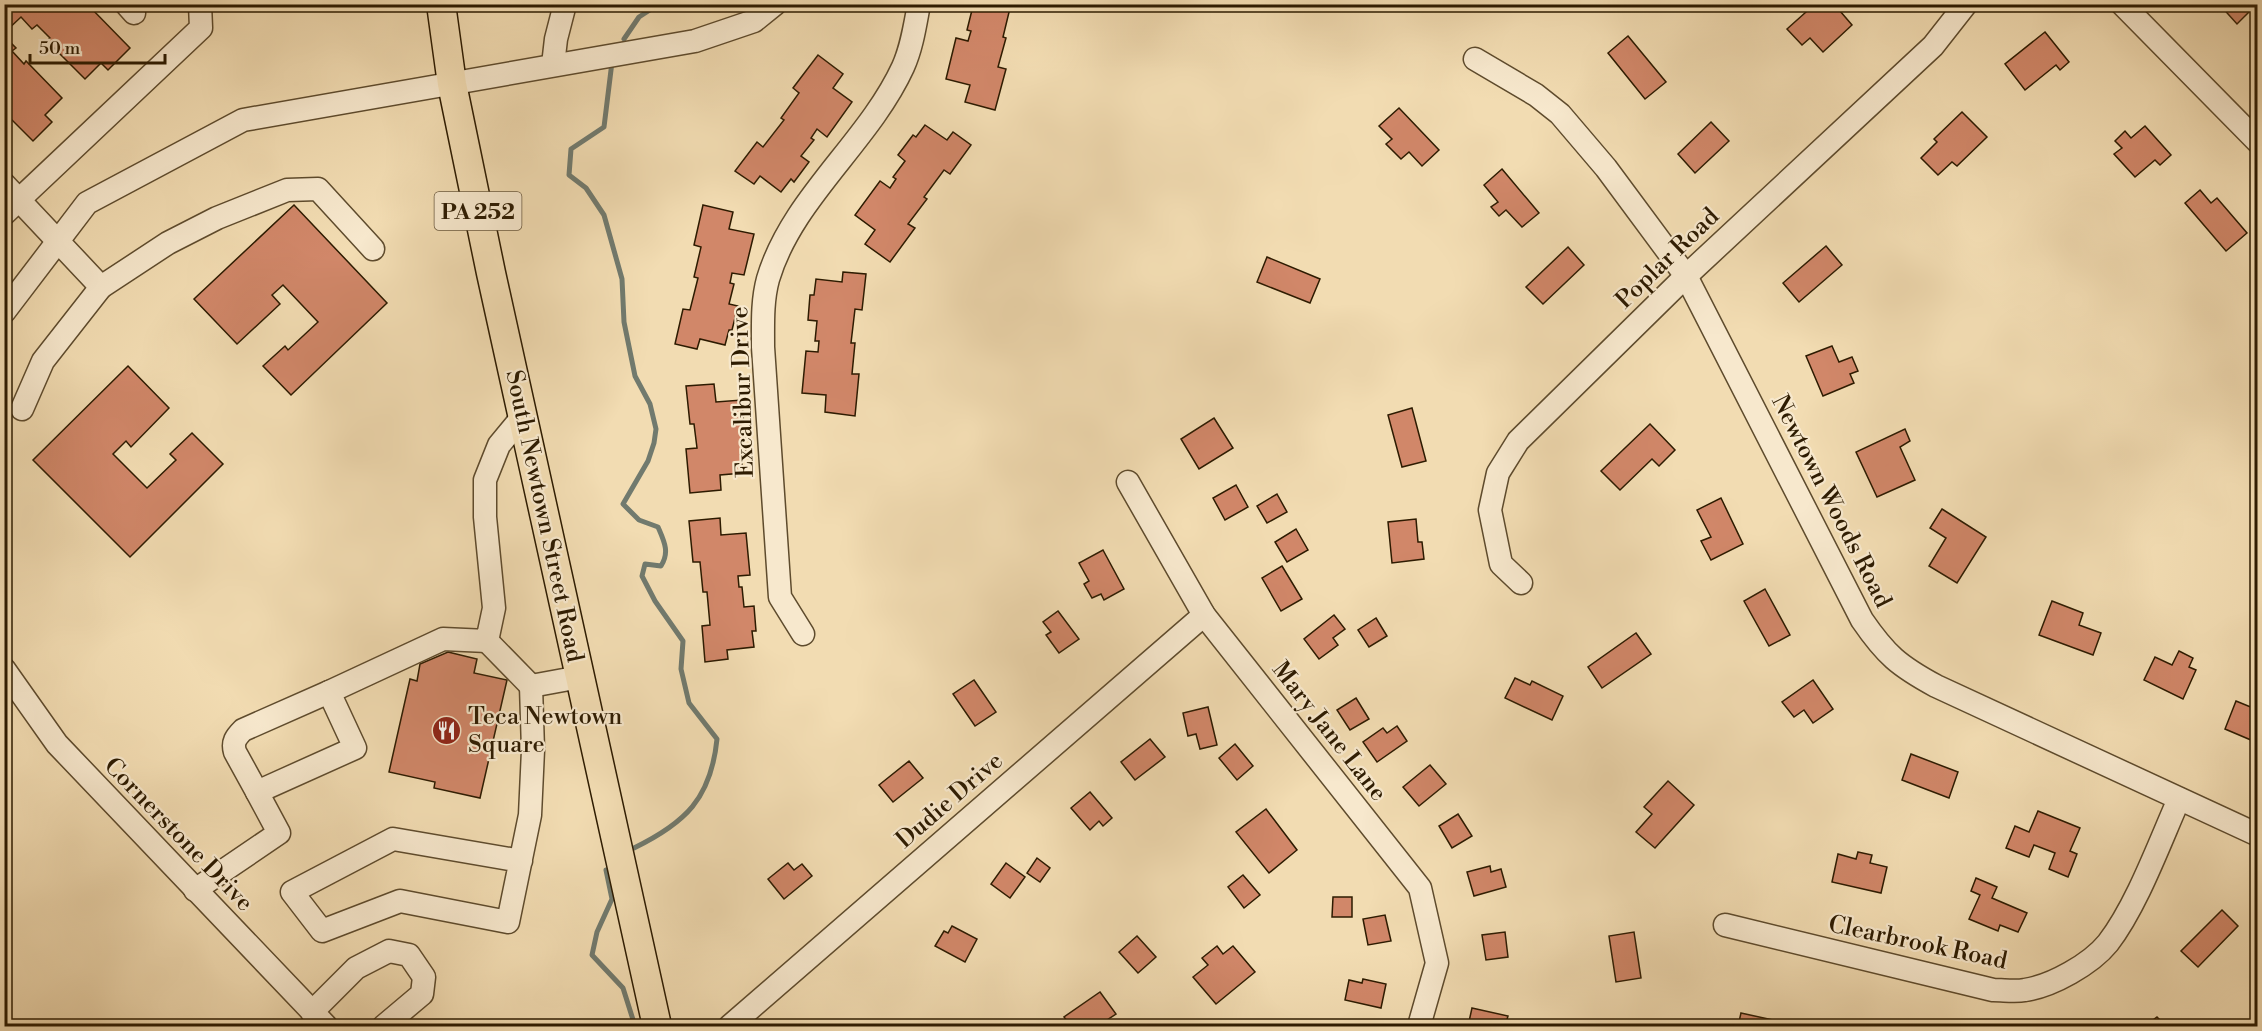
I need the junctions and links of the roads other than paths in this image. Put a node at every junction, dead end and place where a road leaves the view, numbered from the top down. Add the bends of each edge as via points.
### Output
1 (201, 4) edge
2 (441, 4) edge
3 (565, 4) edge
4 (775, 4) edge
5 (919, 4) edge
6 (1966, 4) edge
7 (2122, 4) edge
8 (1475, 59) dead end
9 (553, 64) junction
10 (452, 84) junction
11 (2258, 142) edge
12 (10, 199) edge
13 (58, 241) junction
14 (374, 249) dead end
15 (1686, 276) junction
16 (101, 287) junction
17 (4, 312) edge
18 (22, 409) dead end
19 (522, 416) junction
20 (1128, 482) dead end
21 (1521, 583) dead end
22 (1204, 615) junction
23 (803, 634) dead end
24 (487, 641) junction
25 (4, 669) edge
26 (580, 677) junction
27 (531, 686) junction
28 (329, 692) junction
29 (257, 792) junction
30 (2179, 799) junction
31 (2258, 835) edge
32 (520, 861) junction
33 (195, 890) junction
34 (1725, 925) dead end
35 (319, 1019) edge
36 (384, 1026) edge
37 (657, 1026) edge
38 (730, 1026) edge
39 (1419, 1026) edge

1 - 12 street via 201,28
2 - 10 main road, South Newtown Street Road / PA 252
3 - 9 street
4 - 9 street via 754,21 695,41
5 - 23 street, Excalibur Drive via 910,47 892,87 793,224 768,280 762,313 763,347 780,597
6 - 15 street, Poplar Road via 1933,46
7 - 11 street
8 - 15 street, Newtown Woods Road via 1560,114 1606,168
9 - 10 street
10 - 13 street via 243,120 87,203
10 - 19 main road, South Newtown Street Road / PA 252
12 - 13 street
13 - 16 street
13 - 17 street
14 - 16 street via 318,189 287,190 168,243
15 - 21 street, Poplar Road via 1518,441 1498,473 1490,510 1501,564
15 - 30 street, Newtown Woods Road via 1856,609 1878,644 1904,669 1936,686
16 - 18 street via 43,361
19 - 24 street via 499,445 485,480 494,608
19 - 26 main road, South Newtown Street Road / PA 252
20 - 22 street, Mary Jane Lane
22 - 38 street, Dudie Drive
22 - 39 street, Mary Jane Lane via 1420,888 1437,963
24 - 27 street
24 - 28 street via 443,639
25 - 33 street, Cornerstone Drive via 57,744
26 - 27 street
26 - 37 main road, South Newtown Street Road / PA 252
27 - 32 street via 530,815
28 - 29 street via 243,730 237,737 235,752
28 - 29 street via 355,748
29 - 33 street via 279,833
30 - 31 street, Newtown Woods Road
30 - 34 street, Clearbrook Road via 2126,917 2106,945 2082,966 2055,981 2026,990 1993,990
32 - 32 street via 508,922 400,901 322,931 292,892 393,838
33 - 35 street, Cornerstone Drive
35 - 36 street via 356,968 389,951 409,955 424,976 422,994

